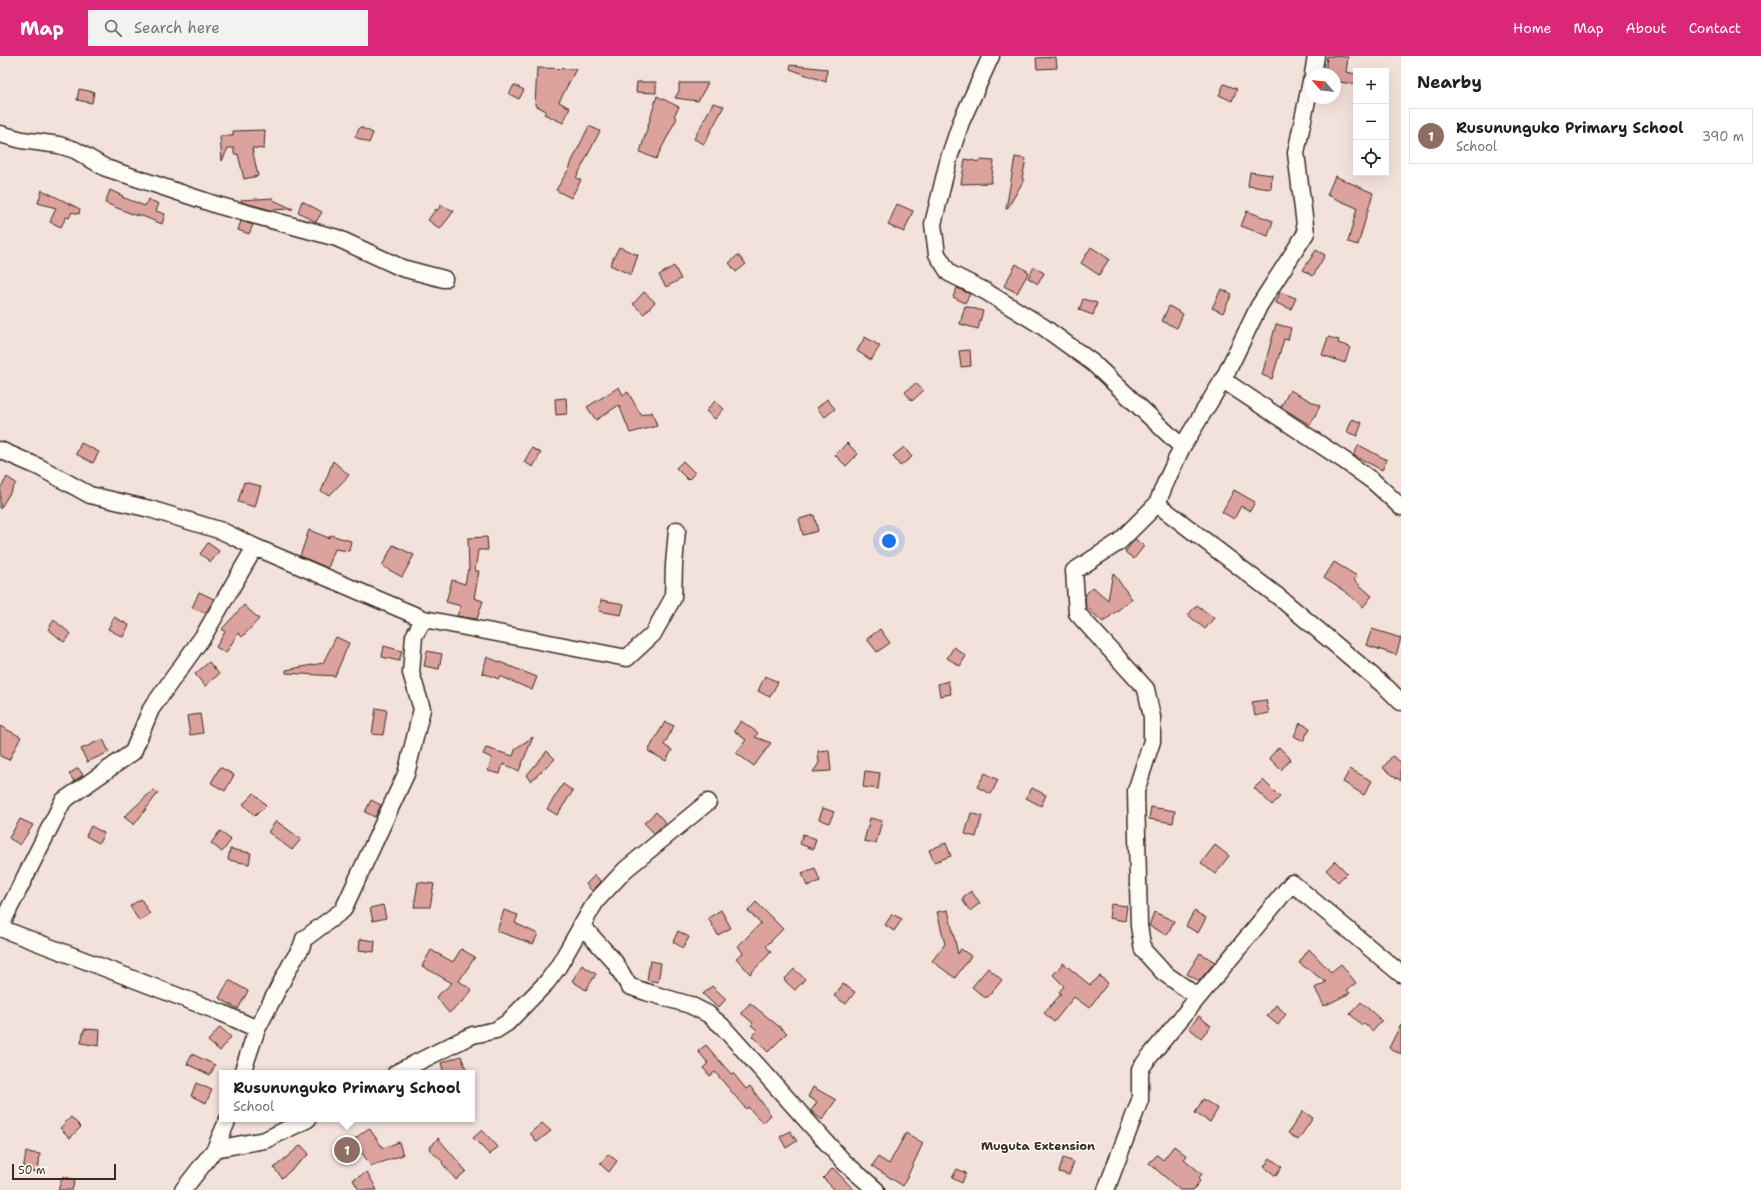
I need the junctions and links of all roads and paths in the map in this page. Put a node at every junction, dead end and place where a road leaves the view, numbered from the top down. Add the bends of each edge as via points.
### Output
1 (991, 56) edge
2 (1316, 56) edge
3 (1314, 68) edge
4 (1306, 104) edge
5 (0, 134) edge
6 (444, 279) dead end
7 (1223, 380) junction
8 (1182, 447) junction
9 (0, 450) edge
10 (1157, 504) junction
11 (1401, 507) edge
12 (677, 530) dead end
13 (255, 547) junction
14 (424, 619) junction
15 (1401, 702) edge
16 (708, 802) dead end
17 (581, 926) junction
18 (0, 928) edge
19 (1401, 974) edge
20 (1198, 997) junction
21 (256, 1029) junction
22 (243, 1070) edge
23 (402, 1070) edge
24 (227, 1122) edge
25 (302, 1122) edge
26 (215, 1149) junction
27 (184, 1190) edge
28 (876, 1190) edge
29 (1106, 1190) edge

1 - 8 street via 961,122 949,158 933,224 937,254 949,273 986,291 1042,326 1093,363
2 - 3 street
4 - 7 street via 1296,153 1306,233 1259,306
5 - 6 street via 75,150 106,168 217,205 337,238 402,268
7 - 8 street
7 - 11 street via 1346,461
8 - 10 street
9 - 13 street via 39,467 90,495 222,531
10 - 15 street via 1280,598
10 - 20 street via 1119,542 1074,571 1077,614 1146,689 1152,717 1152,742 1136,791 1139,926 1142,950 1164,973
12 - 14 street via 673,598 653,634 627,658
13 - 14 street
13 - 18 street via 204,635 151,709 133,752 63,801
14 - 21 street via 414,636 411,672 422,709 406,774 343,910 304,939
16 - 17 street via 626,869 596,901
17 - 23 street via 547,982 507,1023 496,1030 473,1035
17 - 28 street via 614,961 629,986 690,1005 708,1014 722,1026 844,1162
18 - 21 street via 222,1013
19 - 20 street via 1292,883
20 - 29 street via 1140,1069 1140,1100
21 - 22 street
24 - 26 street
25 - 26 street via 265,1140
26 - 27 street

